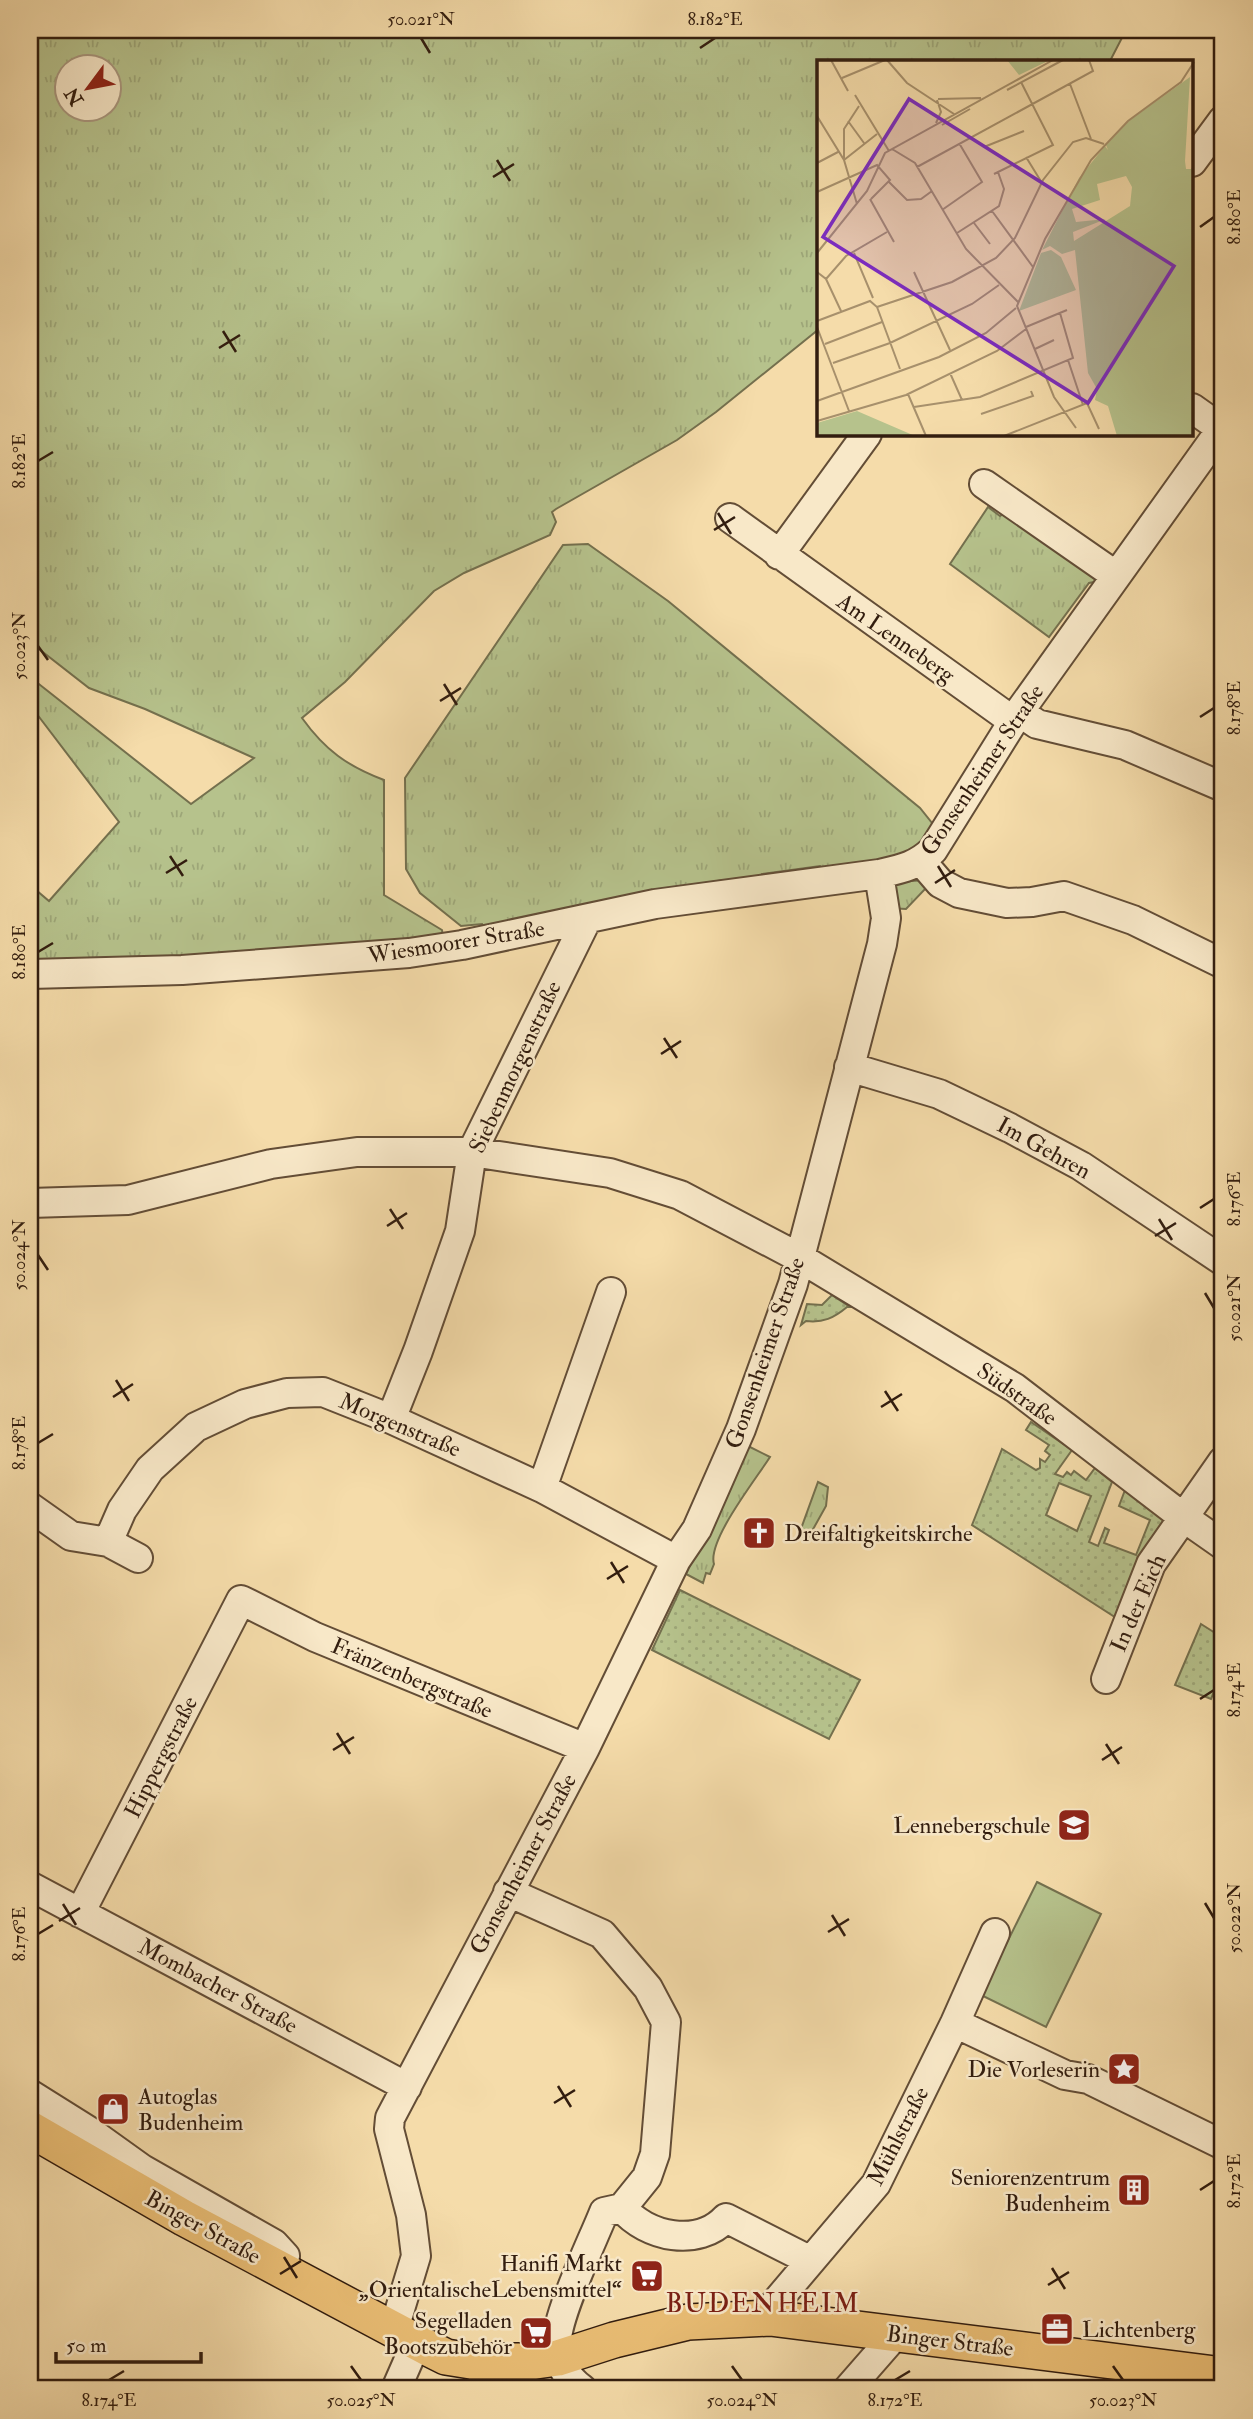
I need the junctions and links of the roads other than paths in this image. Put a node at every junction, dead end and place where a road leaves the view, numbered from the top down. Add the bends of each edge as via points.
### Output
1 (1223, 120) edge
2 (1194, 159) edge
3 (1194, 409) edge
4 (1223, 429) edge
5 (866, 436) edge
6 (984, 484) dead end
7 (730, 518) dead end
8 (779, 555) junction
9 (1115, 575) junction
10 (1016, 716) junction
11 (1223, 787) edge
12 (922, 862) junction
13 (879, 874) junction
14 (587, 919) junction
15 (1223, 964) edge
16 (30, 974) edge
17 (849, 1067) junction
18 (472, 1152) junction
19 (30, 1203) edge
20 (800, 1258) junction
21 (1223, 1261) edge
22 (611, 1292) dead end
23 (391, 1419) junction
24 (1223, 1461) edge
25 (542, 1488) junction
26 (30, 1507) edge
27 (1183, 1517) junction
28 (108, 1542) junction
29 (1223, 1545) edge
30 (138, 1558) dead end
31 (676, 1560) junction
32 (241, 1600) joint
33 (1106, 1679) dead end
34 (585, 1748) junction
35 (30, 1886) edge
36 (508, 1892) junction
37 (80, 1913) junction
38 (995, 1933) dead end
39 (955, 2023) junction
40 (407, 2087) junction
41 (30, 2094) edge
42 (38, 2137) edge
43 (1223, 2145) edge
44 (622, 2208) junction
45 (809, 2260) junction
46 (282, 2271) junction
47 (770, 2318) junction
48 (896, 2334) junction
49 (405, 2335) junction
50 (558, 2358) junction
51 (1223, 2375) edge
52 (396, 2389) edge
53 (582, 2389) edge
54 (848, 2389) edge

1 - 2 street
3 - 4 street
4 - 9 street, Gonsenheimer Straße
5 - 8 street
6 - 9 street
7 - 8 street, Am Lenneberg
8 - 10 street, Am Lenneberg
9 - 10 street, Gonsenheimer Straße
10 - 11 street, Am Lenneberg via 1125,745
10 - 12 street, Gonsenheimer Straße
12 - 13 street, Gonsenheimer Straße
12 - 15 street via 940,883 959,893 1007,904 1064,896 1133,920
13 - 14 street, Wiesmoorer Straße via 655,904
13 - 17 street, Gonsenheimer Straße via 885,926
14 - 16 street, Wiesmoorer Straße via 395,955 182,970
14 - 18 street, Siebenmorgenstraße
17 - 20 street, Gonsenheimer Straße
17 - 21 street, Im Gehren via 939,1094 1010,1128 1081,1166
18 - 19 street, Südstraße via 357,1152 271,1164 128,1200
18 - 20 street, Südstraße via 610,1173 680,1195
18 - 23 street, Siebenmorgenstraße via 460,1231
20 - 27 street, Südstraße via 1015,1388
20 - 31 street, Gonsenheimer Straße via 741,1429 697,1529
22 - 25 street
23 - 25 street, Morgenstraße
23 - 28 street, Morgenstraße via 323,1392 287,1393 245,1404 196,1427 150,1469 122,1510
24 - 27 street, In der Eich
25 - 31 street, Morgenstraße
26 - 28 street via 71,1536
27 - 29 street, Südstraße
27 - 33 street, In der Eich via 1151,1564
28 - 30 street
31 - 34 street, Gonsenheimer Straße
32 - 34 street, Fränzenbergstraße via 316,1637
32 - 37 street, Hippergstraße
34 - 36 street, Gonsenheimer Straße
35 - 37 street, Mombacher Straße
36 - 40 street, Gonsenheimer Straße
36 - 44 street via 602,1934 648,1988 666,2022 656,2154 647,2177
37 - 40 street, Mombacher Straße
38 - 39 street, Mühlstraße
39 - 43 street via 1065,2075 1088,2079
39 - 45 street, Mühlstraße via 876,2184
40 - 49 street, Gonsenheimer Straße via 389,2129 411,2215 415,2256
41 - 46 street via 142,2169 274,2244 285,2256
42 - 46 main road, Binger Straße
44 - 45 street via 646,2229 688,2237 716,2229 726,2218
44 - 50 street via 604,2212 561,2320
45 - 47 street, Mühlstraße via 776,2302
46 - 49 main road, Binger Straße
47 - 48 main road, Binger Straße
47 - 50 main road, Binger Straße via 688,2322
48 - 51 main road, Binger Straße
48 - 54 street
49 - 50 main road, Binger Straße via 468,2343 514,2361
49 - 52 street, Gonsenheimer Straße
50 - 53 street via 571,2381

